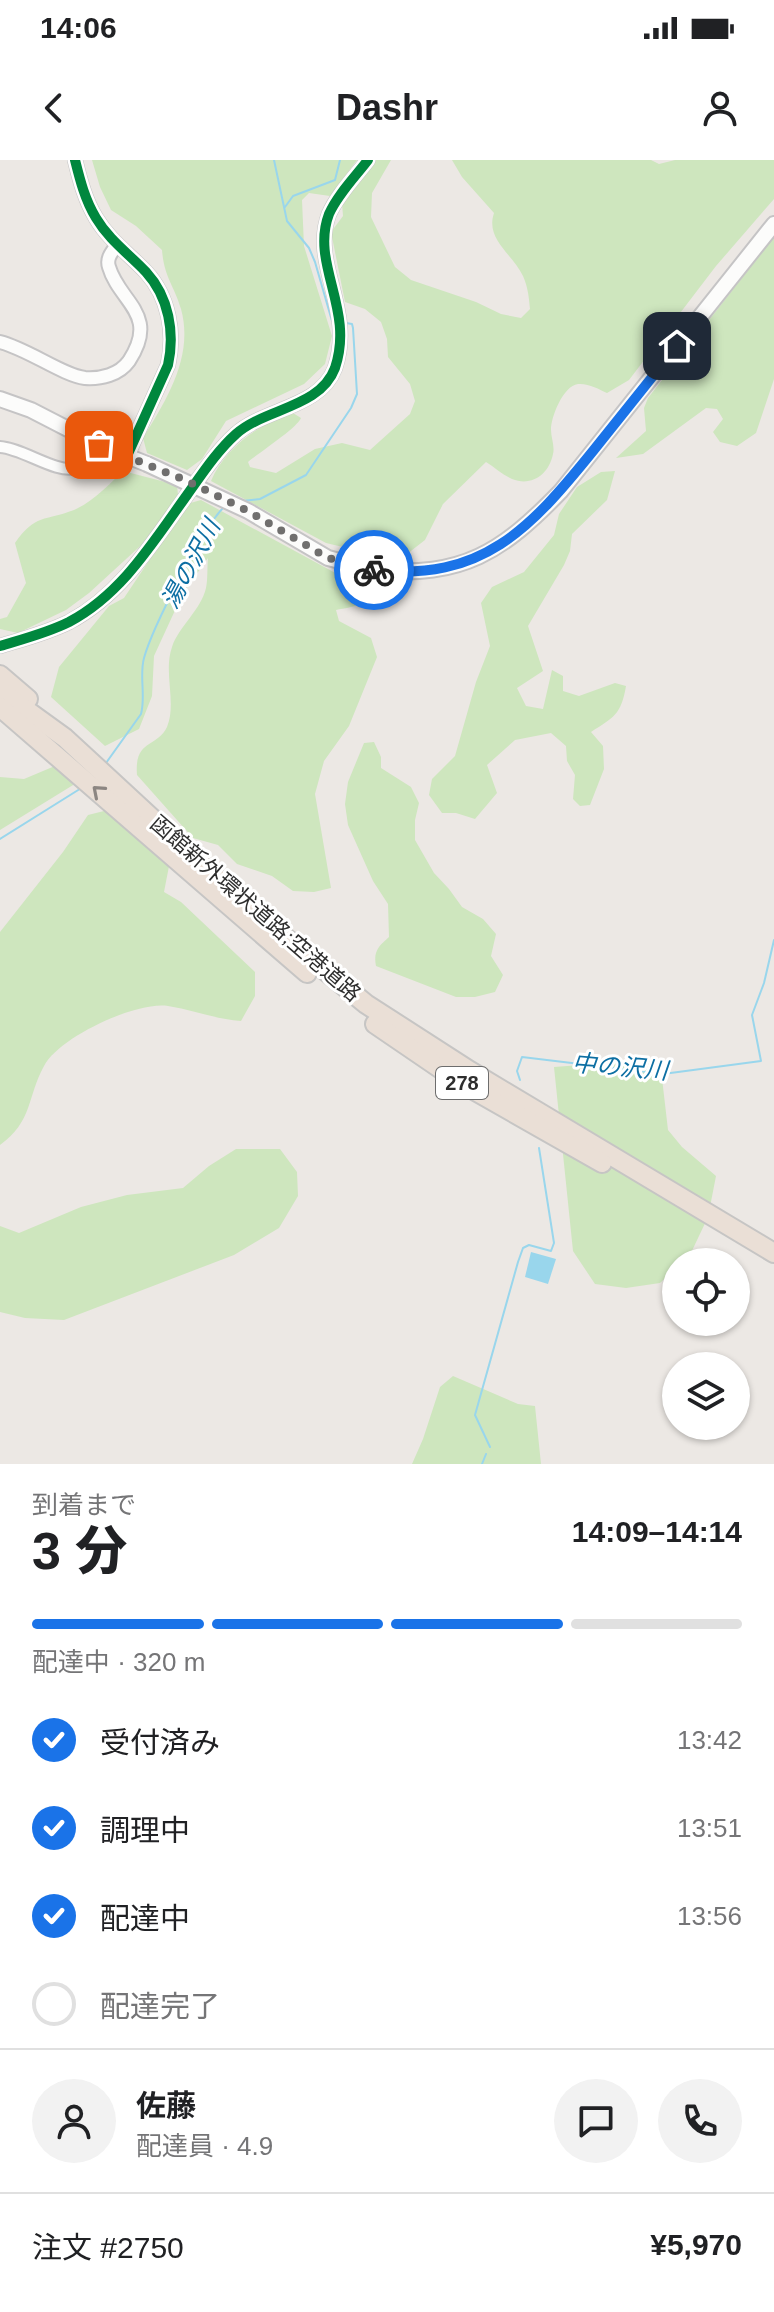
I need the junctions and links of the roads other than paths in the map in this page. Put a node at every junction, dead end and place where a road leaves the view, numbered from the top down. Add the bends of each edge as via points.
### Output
1 (75, 160) edge
2 (368, 160) edge
3 (774, 224) edge
4 (117, 245) junction
5 (0, 342) edge
6 (0, 399) edge
7 (99, 445) junction
8 (0, 447) edge
9 (127, 456) junction
10 (0, 646) edge
11 (0, 675) edge
12 (0, 691) edge
13 (0, 707) edge
14 (0, 721) edge
15 (32, 724) junction
16 (58, 744) junction
17 (182, 855) junction
18 (774, 1253) edge
19 (774, 1263) edge

1 - 4 street via 96,219
2 - 10 street via 336,201 325,227 325,255 340,322 339,355 323,387 238,432 114,590 69,622
3 - 9 main road, bridge via 561,491 526,527 489,552 448,567 375,570 328,558 248,511
4 - 5 street via 109,268 133,305 139,329 136,348 124,367 103,377 83,378
4 - 9 street via 158,289 171,336 160,388
6 - 7 main road
7 - 8 street via 70,469
7 - 9 main road
11 - 15 highway
12 - 15 highway
13 - 15 highway
14 - 15 highway
15 - 16 highway
15 - 16 highway
16 - 17 highway, 函館新外環状道路;空港道路 / 278
17 - 18 highway, 函館新外環状道路;空港道路 / 278 via 366,1004
17 - 19 highway, 函館新外環状道路;空港道路 / 278 via 281,952 351,1007 463,1084

